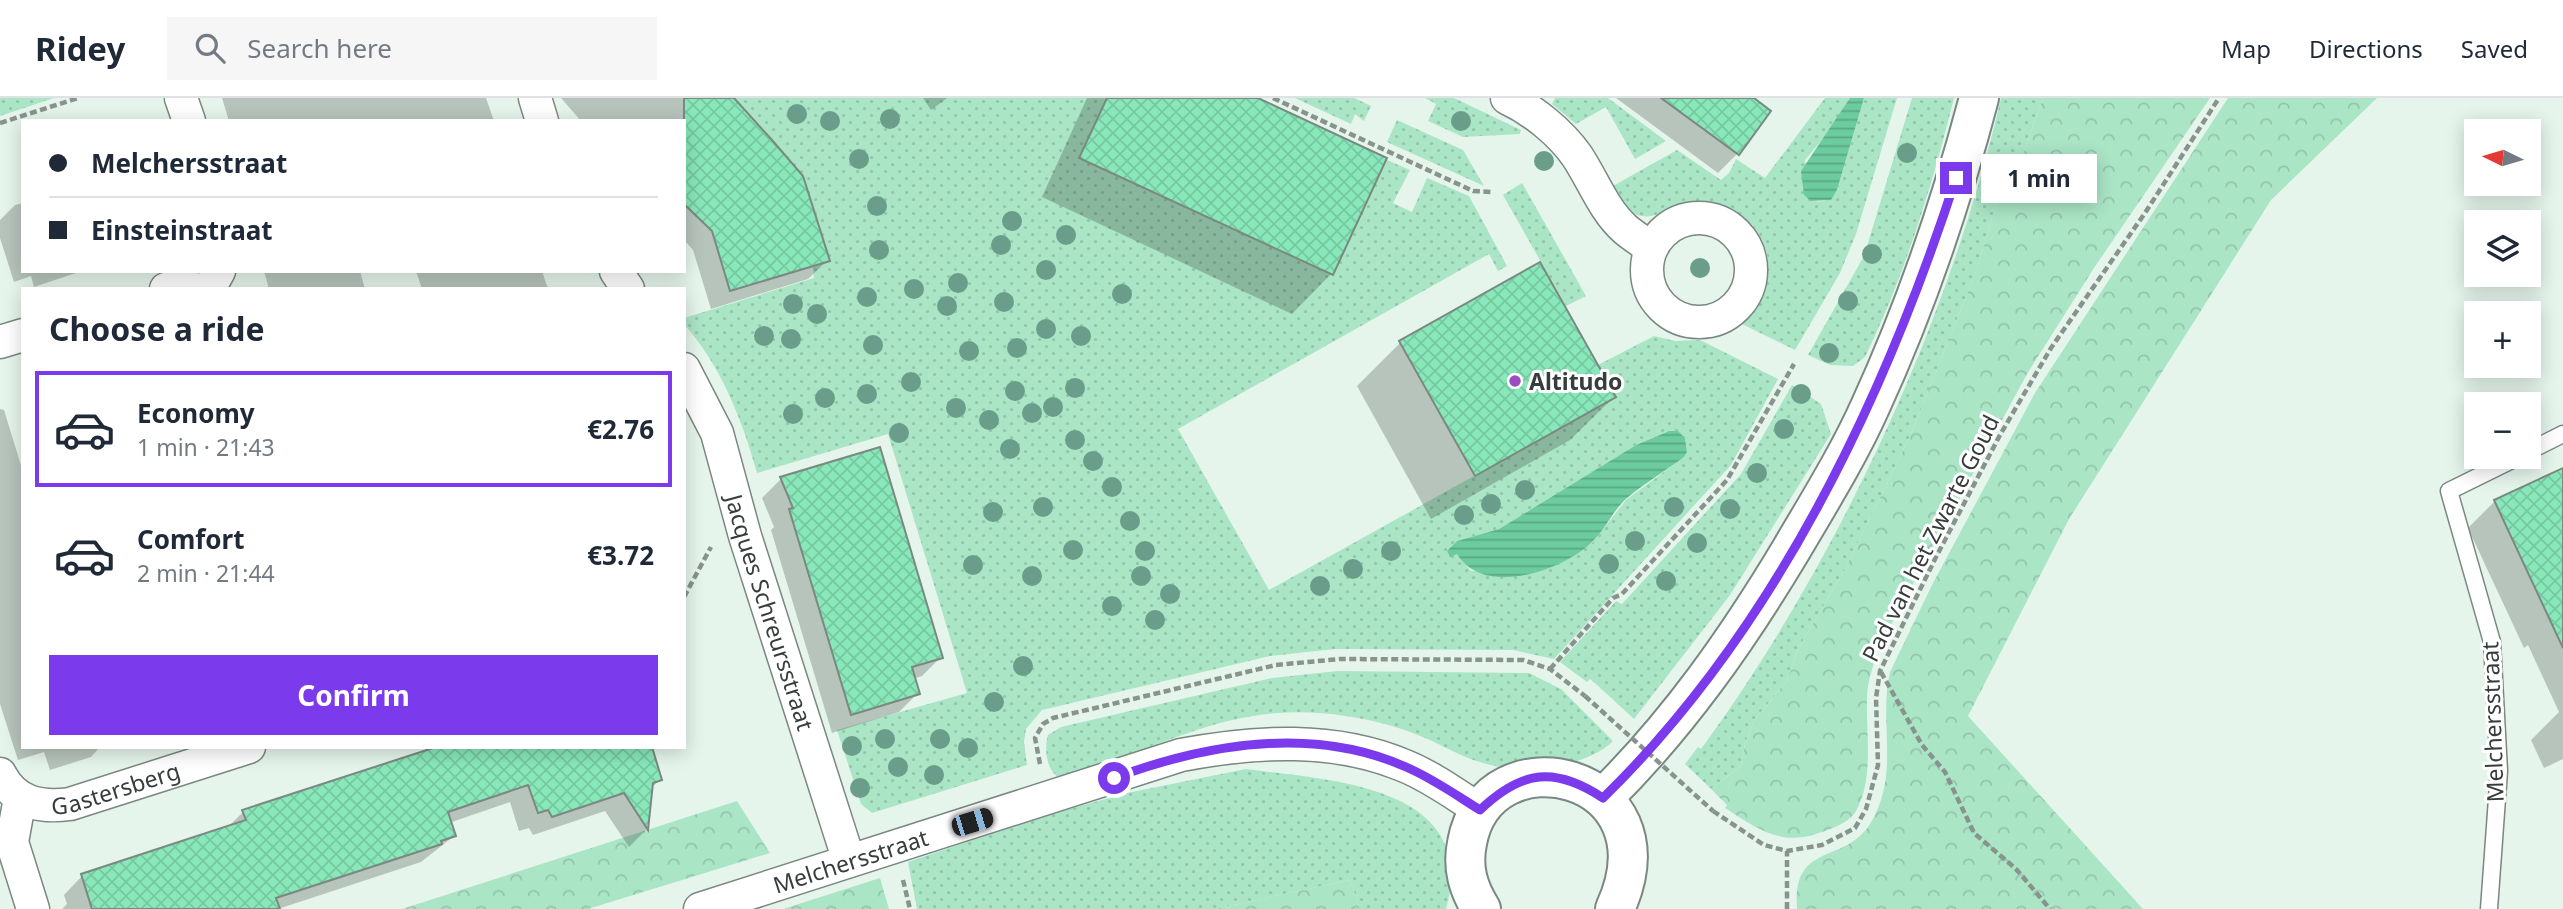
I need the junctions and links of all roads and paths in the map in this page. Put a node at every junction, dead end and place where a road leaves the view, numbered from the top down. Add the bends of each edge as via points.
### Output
1 (78, 98) edge
2 (181, 98) edge
3 (534, 98) edge
4 (1273, 98) edge
5 (1507, 98) edge
6 (1979, 98) edge
7 (2219, 98) edge
8 (188, 119) edge
9 (541, 119) edge
10 (0, 123) edge
11 (1492, 192) dead end
12 (1651, 248) dead end
13 (21, 336) edge
14 (0, 342) edge
15 (1794, 364) dead end
16 (686, 373) edge
17 (2563, 434) edge
18 (2541, 446) edge
19 (2494, 469) edge
20 (745, 536) junction
21 (686, 593) edge
22 (1550, 669) junction
23 (1880, 671) junction
24 (243, 749) edge
25 (1041, 766) dead end
26 (0, 774) edge
27 (1603, 798) junction
28 (20, 799) junction
29 (1480, 810) junction
30 (1787, 850) junction
31 (849, 861) junction
32 (1473, 905) edge
33 (33, 909) edge
34 (699, 909) edge
35 (1615, 909) edge
36 (1787, 909) edge
37 (2050, 909) edge
38 (2489, 909) edge

1 - 10 path
2 - 8 street
3 - 9 street
4 - 11 path via 1474,191
5 - 12 street via 1559,135 1623,228
6 - 27 street via 1925,274 1857,434 1751,616 1708,678 1654,747
7 - 23 path, Pad van het Zwarte Goud via 2026,388
13 - 14 street
15 - 22 path via 1727,480
16 - 20 street, Jacques Schreursstraat via 717,433
17 - 18 lane
19 - 38 lane, Melchersstraat via 2449,491 2492,642 2499,771
20 - 21 path via 708,548
20 - 31 street, Jacques Schreursstraat
22 - 25 path, Pad van het Zwarte Goud via 1504,659 1340,659 1276,665 1053,718 1035,738
22 - 30 path, Pad van het Zwarte Goud, bridge via 1713,811 1764,845
23 - 30 path, Pad van het Zwarte Goud via 1878,765 1866,808 1855,828 1835,840
23 - 37 path via 1922,745 1945,772 1974,833 2016,869
24 - 28 street, Gastersberg via 70,804 38,805
26 - 28 street, Gastersberg
27 - 29 street via 1580,783 1539,776 1500,790
27 - 35 street via 1627,841 1629,866
28 - 33 street, Gastersberg via 12,842
29 - 31 street, Melchersstraat via 1416,771 1383,759 1346,749 1263,744 1181,755
29 - 32 street via 1465,855
30 - 36 path
31 - 34 street, Melchersstraat

